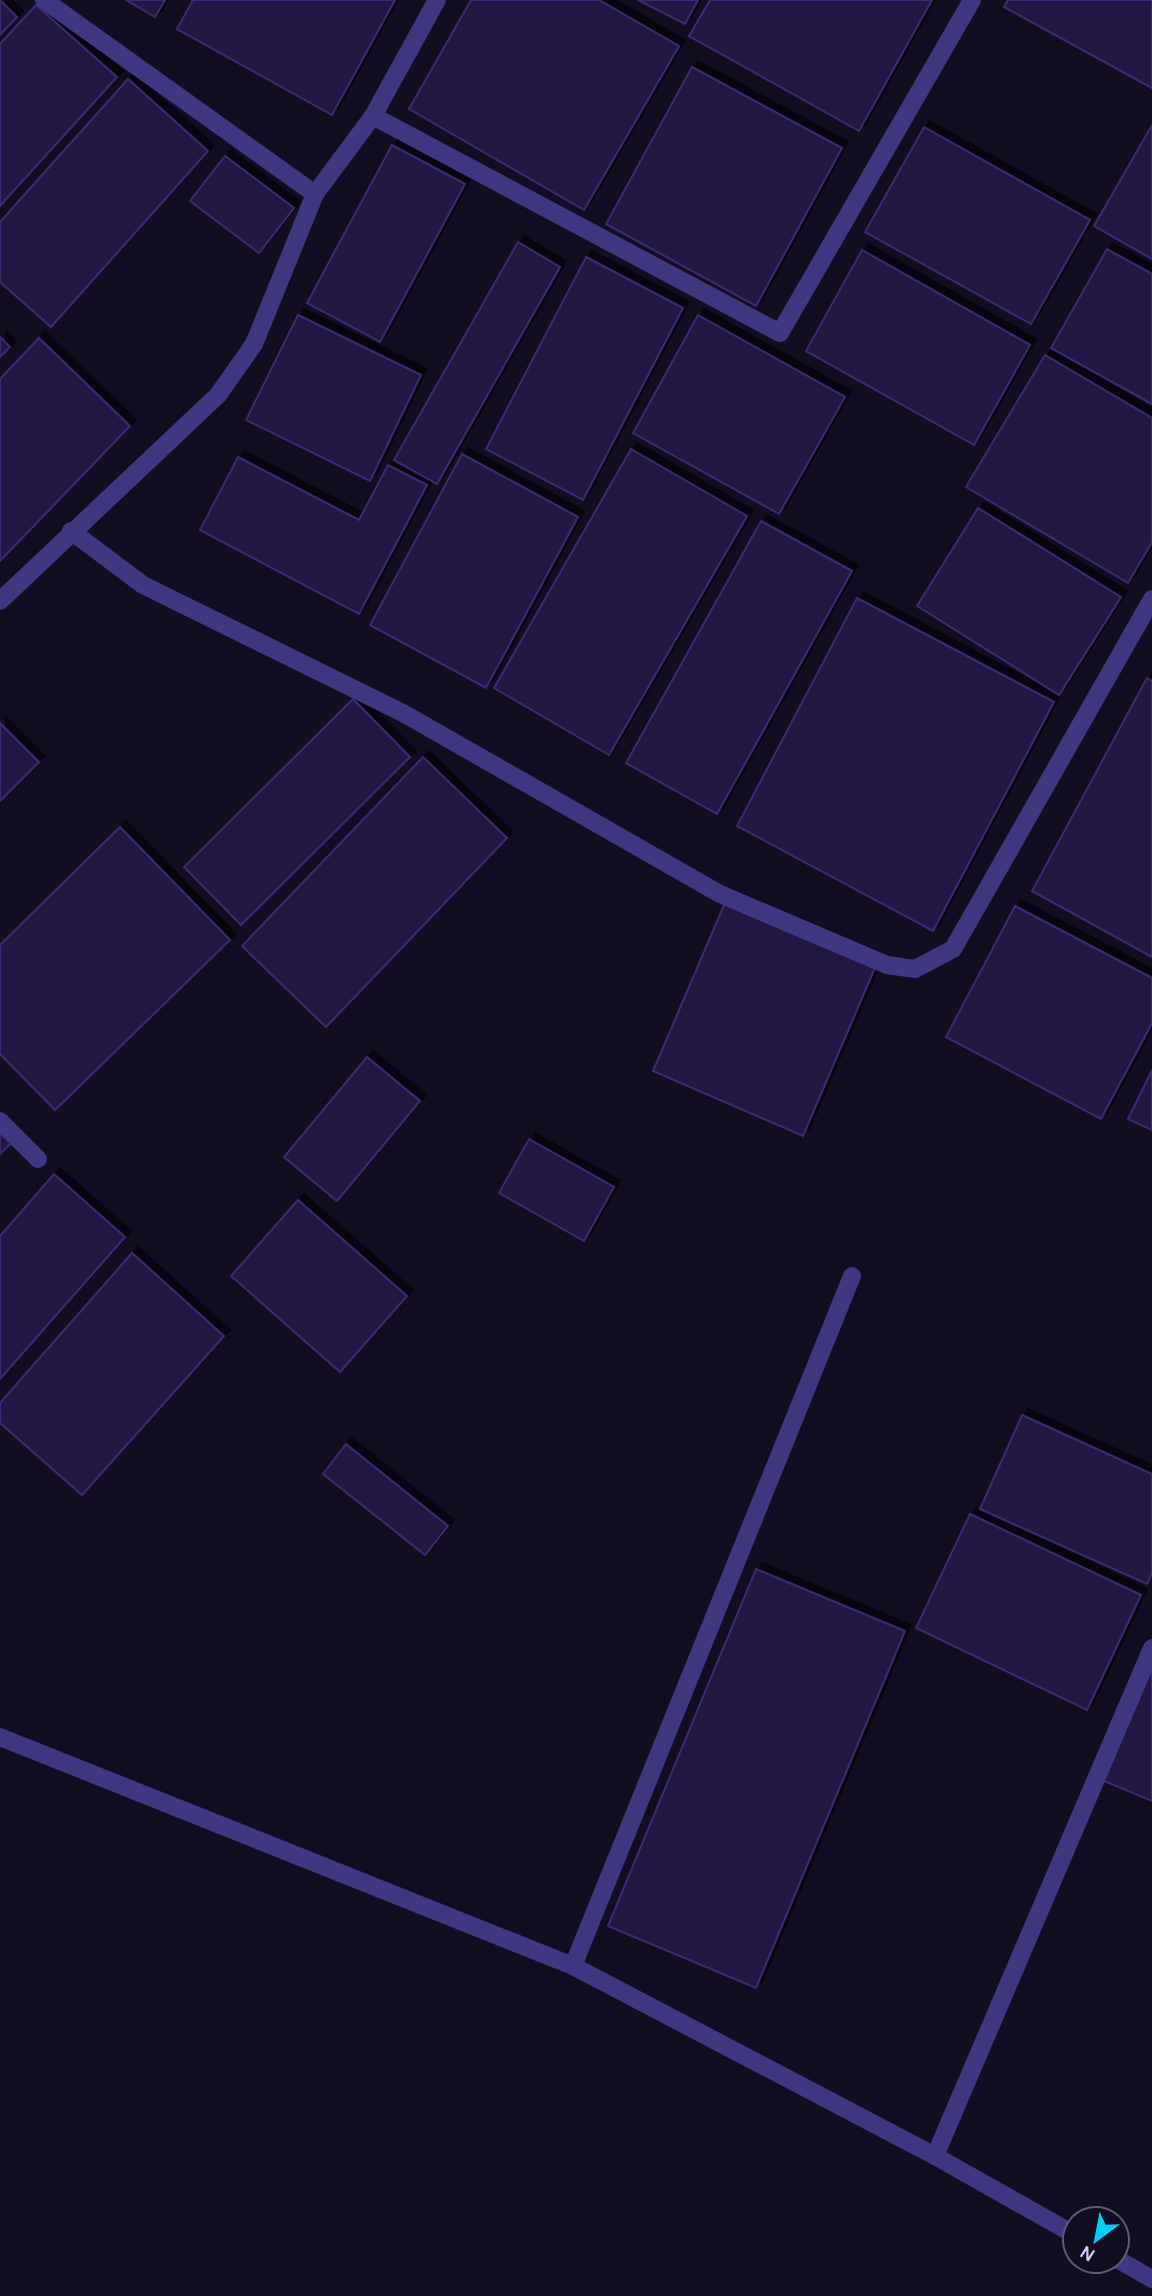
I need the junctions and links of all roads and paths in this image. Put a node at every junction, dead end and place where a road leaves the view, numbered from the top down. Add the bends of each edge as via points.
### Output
1 (44, 0) edge
2 (437, 0) edge
3 (972, 0) edge
4 (373, 116) junction
5 (315, 194) junction
6 (71, 531) junction
7 (1152, 599) edge
8 (0, 601) edge
9 (0, 1121) edge
10 (38, 1159) dead end
11 (852, 1276) dead end
12 (1152, 1648) edge
13 (0, 1737) edge
14 (573, 1966) junction
15 (935, 2156) junction
16 (1061, 2227) edge
17 (1131, 2267) edge
18 (1152, 2279) edge

1 - 5 street
2 - 4 street
3 - 4 street via 780,333
4 - 5 street
5 - 6 street via 254,344 225,385
6 - 7 street via 143,585 403,713 720,894 887,965 915,969 953,949
6 - 8 street
9 - 10 street
11 - 14 street
12 - 15 street
13 - 14 street
14 - 15 street
15 - 16 street
17 - 18 street

